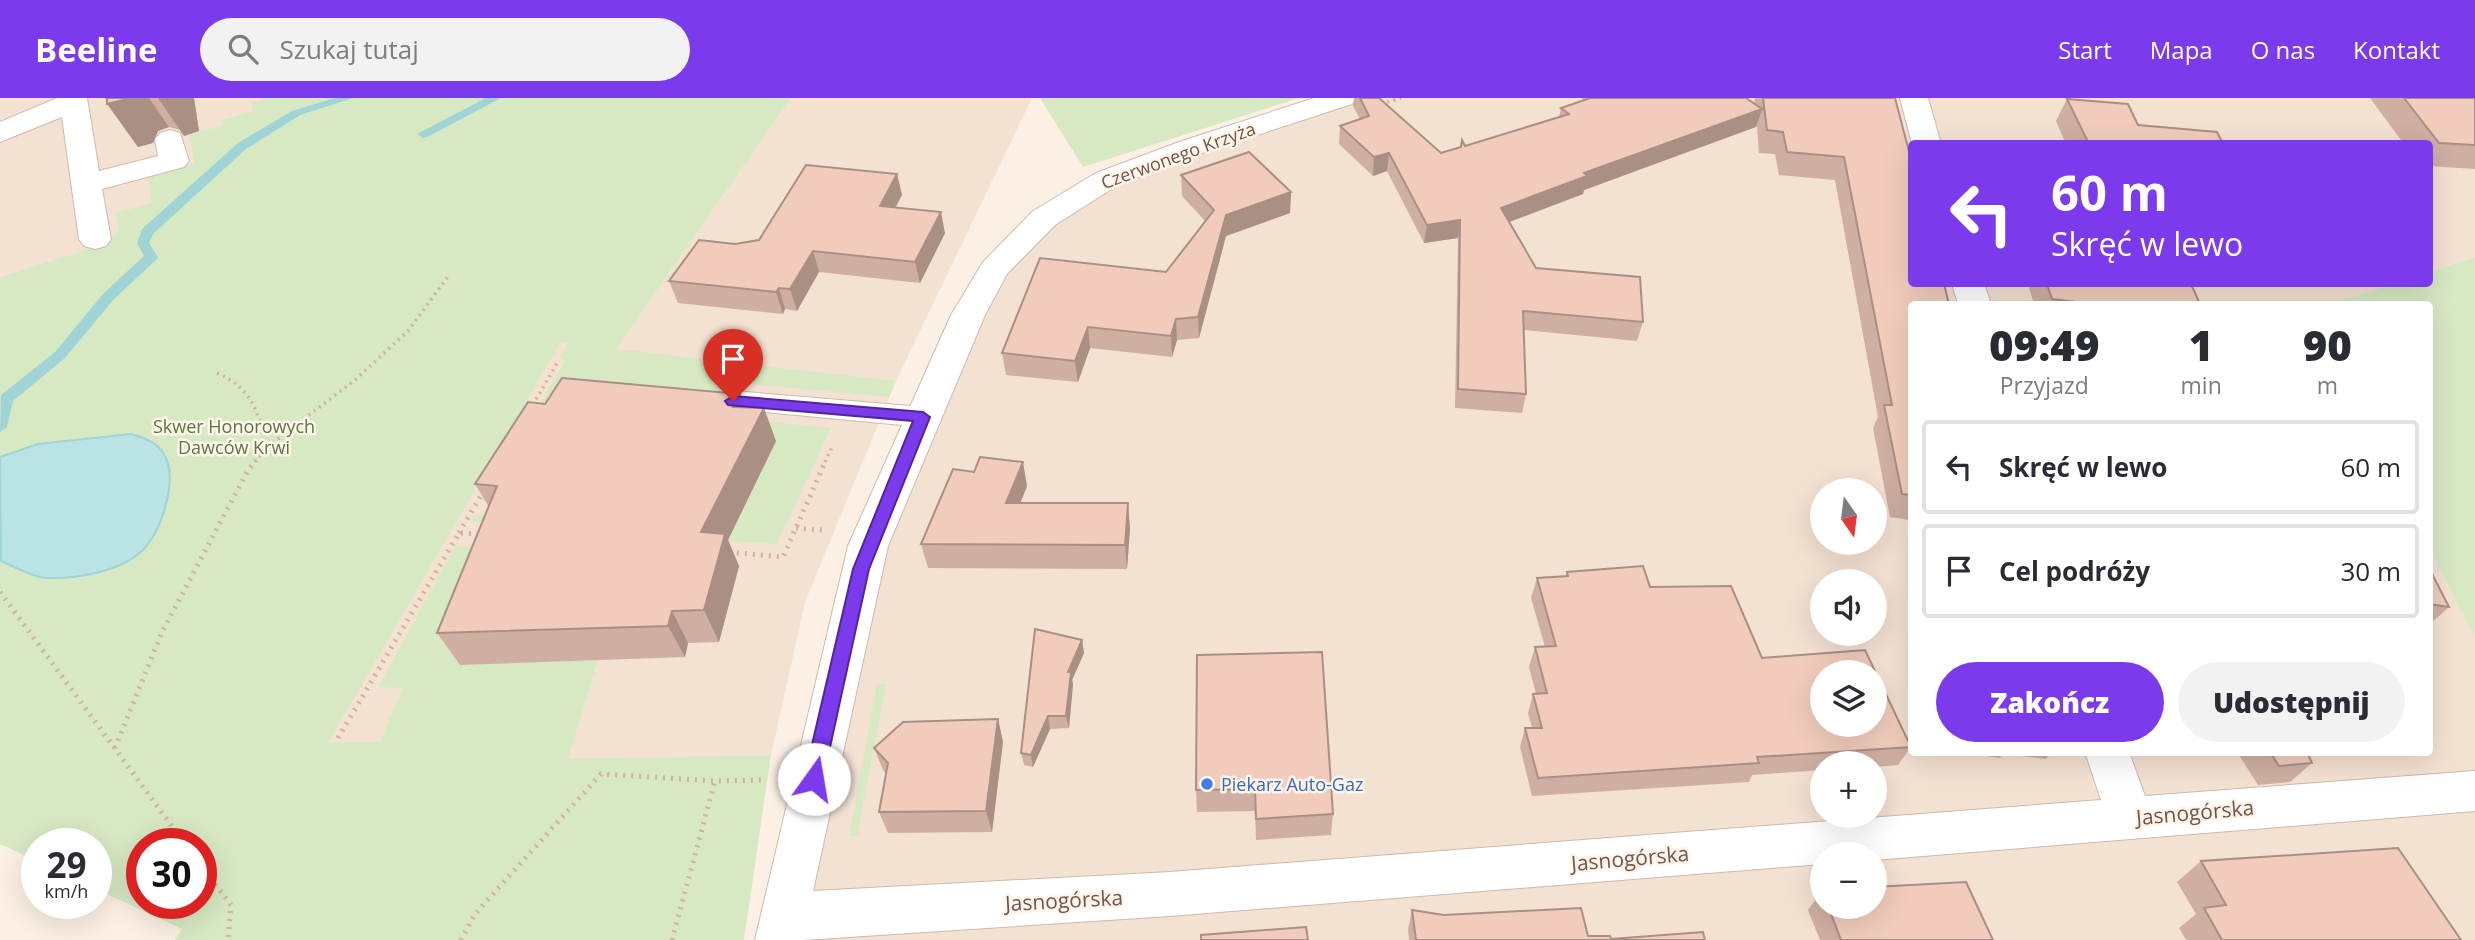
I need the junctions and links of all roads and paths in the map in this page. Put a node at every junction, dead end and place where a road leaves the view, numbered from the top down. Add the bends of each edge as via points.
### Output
1 (1342, 98) edge
2 (1401, 98) edge
3 (1914, 98) edge
4 (73, 100) edge
5 (1374, 107) edge
6 (0, 133) edge
7 (170, 139) dead end
8 (1926, 140) edge
9 (86, 184) junction
10 (95, 239) dead end
11 (449, 275) dead end
12 (557, 363) dead end
13 (217, 373) dead end
14 (733, 401) edge
15 (531, 408) edge
16 (848, 411) junction
17 (923, 417) junction
18 (266, 448) junction
19 (485, 488) edge
20 (796, 528) junction
21 (816, 529) dead end
22 (459, 533) junction
23 (484, 534) edge
24 (716, 551) edge
25 (0, 592) edge
26 (338, 738) dead end
27 (115, 748) junction
28 (2108, 756) edge
29 (814, 779) junction
30 (715, 781) junction
31 (2475, 792) edge
32 (2130, 818) junction
33 (173, 828) edge
34 (217, 886) edge
35 (781, 928) edge
36 (228, 940) edge
37 (461, 940) edge
38 (672, 940) edge

1 - 17 street, Czerwonego Krzyża via 1137,167 1088,188 1044,218 994,269 968,315
2 - 5 path
3 - 8 street
4 - 6 street
4 - 9 street
7 - 9 street via 174,161
9 - 10 street
11 - 18 path via 399,340
12 - 15 path
13 - 18 path via 236,380 251,395
14 - 16 lane
16 - 17 lane
16 - 20 path
17 - 29 street, Czerwonego Krzyża via 861,569
18 - 27 path via 240,483 162,632
19 - 22 path
20 - 21 path
20 - 24 path via 783,557
22 - 23 path
22 - 26 path
25 - 27 path
27 - 33 path
28 - 32 street
29 - 30 path
29 - 35 street, Czerwonego Krzyża
30 - 37 path via 601,774 475,914
30 - 38 path
31 - 32 street, Jasnogórska
32 - 35 street, Jasnogórska
34 - 36 path via 231,905

